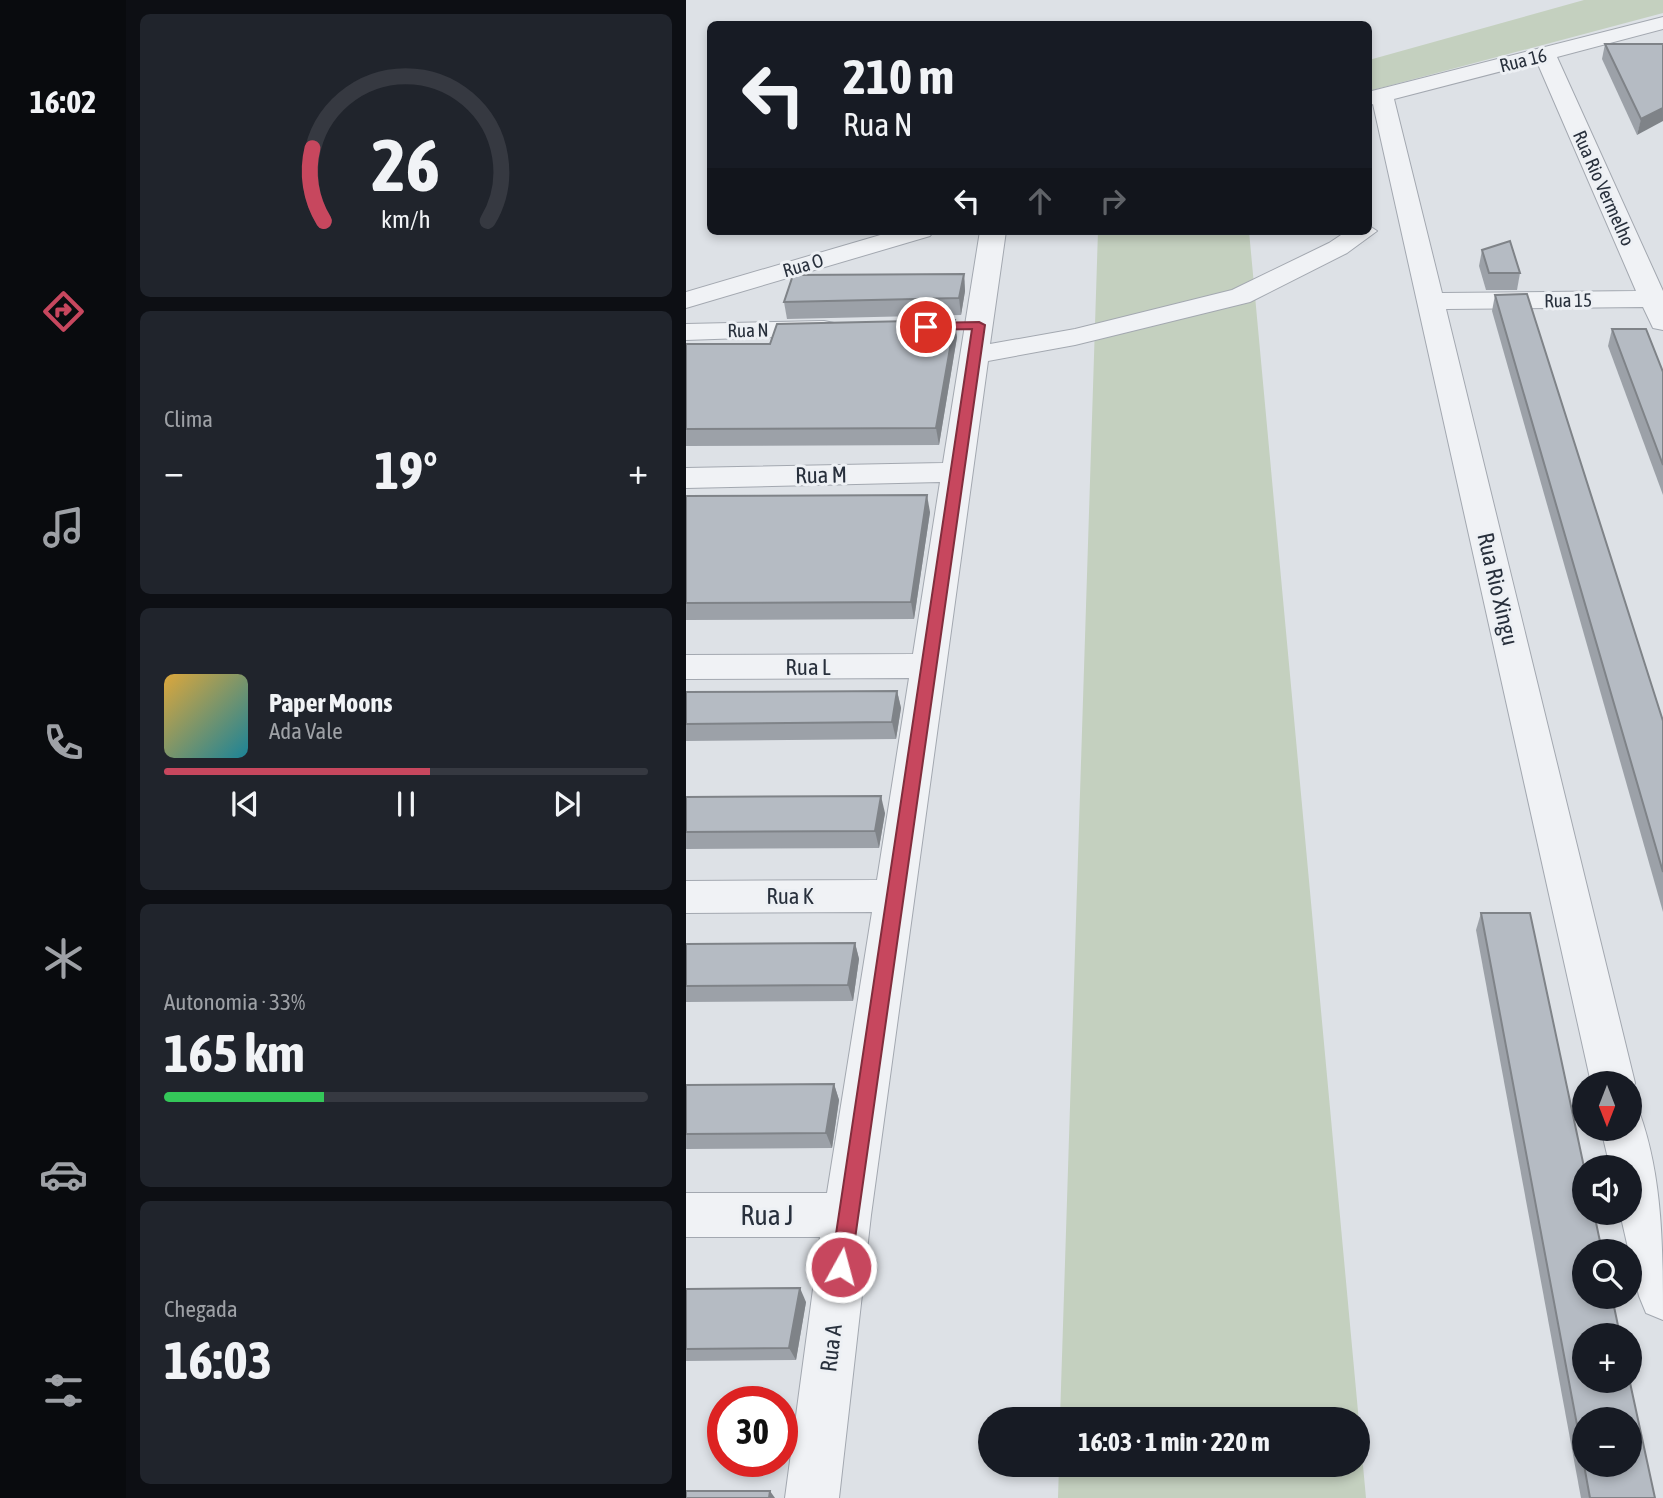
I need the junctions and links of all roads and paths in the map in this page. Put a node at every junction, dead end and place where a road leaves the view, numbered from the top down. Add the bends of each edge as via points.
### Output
1 (1663, 23) edge
2 (1545, 55) junction
3 (1375, 97) edge
4 (1408, 204) junction
5 (1372, 226) edge
6 (907, 235) edge
7 (992, 235) edge
8 (1358, 235) edge
9 (686, 300) edge
10 (1431, 301) junction
11 (1660, 306) edge
12 (853, 328) edge
13 (686, 332) edge
14 (968, 336) junction
15 (956, 472) junction
16 (686, 478) edge
17 (929, 666) junction
18 (686, 667) edge
19 (894, 896) junction
20 (686, 897) edge
21 (1611, 1071) edge
22 (1628, 1141) edge
23 (1653, 1213) edge
24 (686, 1215) edge
25 (848, 1215) junction
26 (1663, 1296) edge
27 (813, 1498) edge

1 - 2 street, Rua 16
2 - 3 street, Rua 16
2 - 11 street, Rua Rio Vermelho
3 - 4 street, Rua Rio Xingu
4 - 5 street
4 - 10 street, Rua Rio Xingu
6 - 9 street, Rua O
7 - 14 street, Rua A
8 - 14 street via 1241,296 1075,337
10 - 11 street, Rua 15
10 - 21 street, Rua Rio Xingu
12 - 13 street, Rua N
14 - 15 street, Rua A
15 - 16 street, Rua M
15 - 17 street, Rua A
17 - 18 street, Rua L
17 - 19 street, Rua A
19 - 20 street, Rua K
19 - 25 street, Rua A
22 - 23 street
23 - 26 street
24 - 25 street, Rua J
25 - 27 street, Rua A

